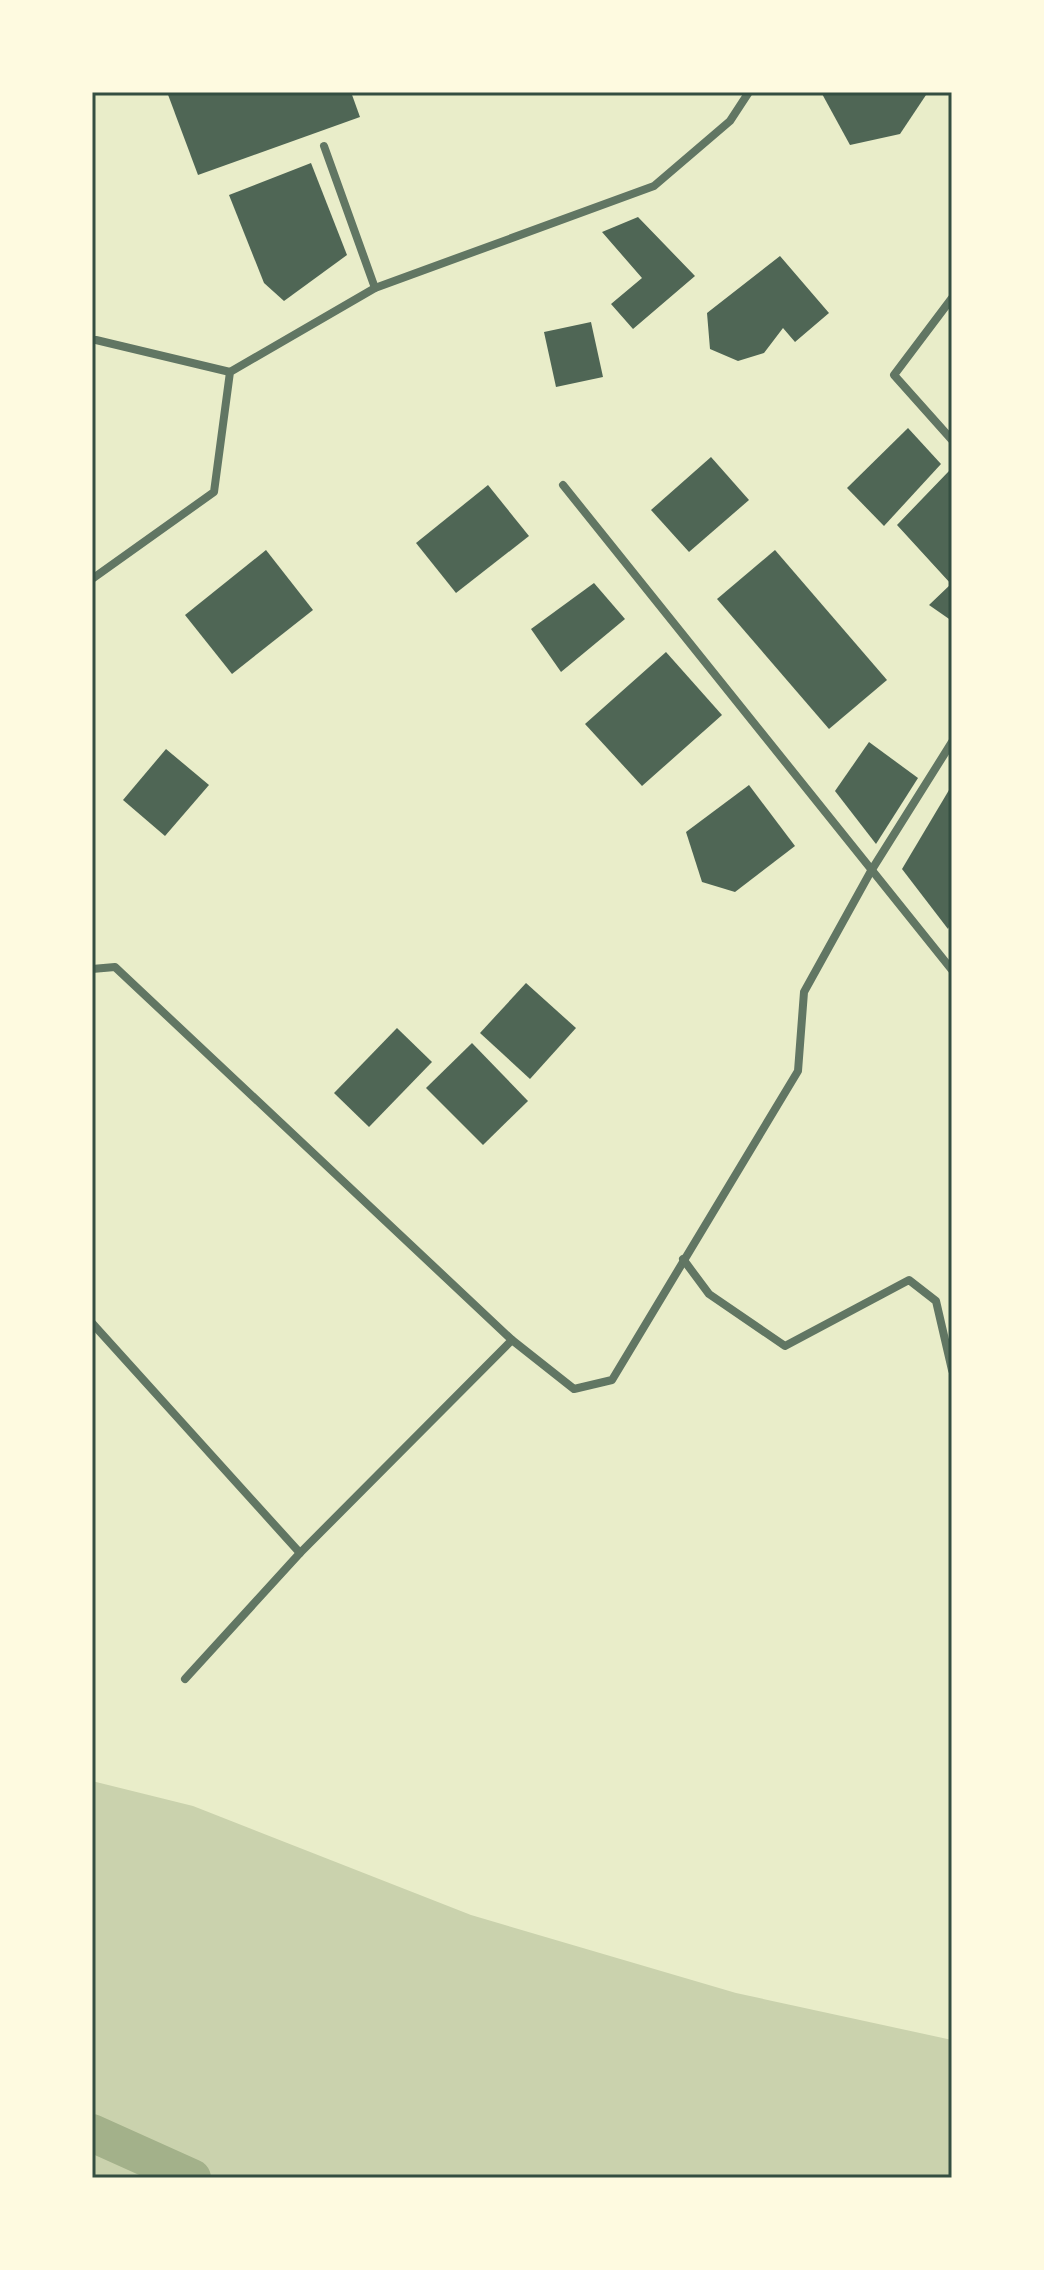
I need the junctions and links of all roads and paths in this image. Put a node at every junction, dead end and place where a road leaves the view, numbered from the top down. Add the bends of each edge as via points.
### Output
1 (749, 92) edge
2 (324, 146) dead end
3 (375, 288) junction
4 (952, 298) edge
5 (96, 340) dead end
6 (230, 372) junction
7 (952, 440) edge
8 (563, 485) dead end
9 (92, 579) edge
10 (952, 742) edge
11 (871, 871) junction
12 (92, 969) edge
13 (952, 970) edge
14 (683, 1259) junction
15 (92, 1323) edge
16 (512, 1340) junction
17 (952, 1370) edge
18 (300, 1553) junction
19 (185, 1679) dead end

1 - 3 street via 730,121 654,186
2 - 3 street
3 - 6 street
4 - 7 street via 894,375
5 - 6 street
6 - 9 street via 214,492
8 - 11 street
10 - 11 street
11 - 13 street
11 - 14 street via 804,992 798,1071
12 - 16 street via 115,967
14 - 16 street via 612,1380 574,1389
14 - 17 street via 709,1294 785,1346 909,1280 936,1301
15 - 18 street
16 - 18 street
18 - 19 street

